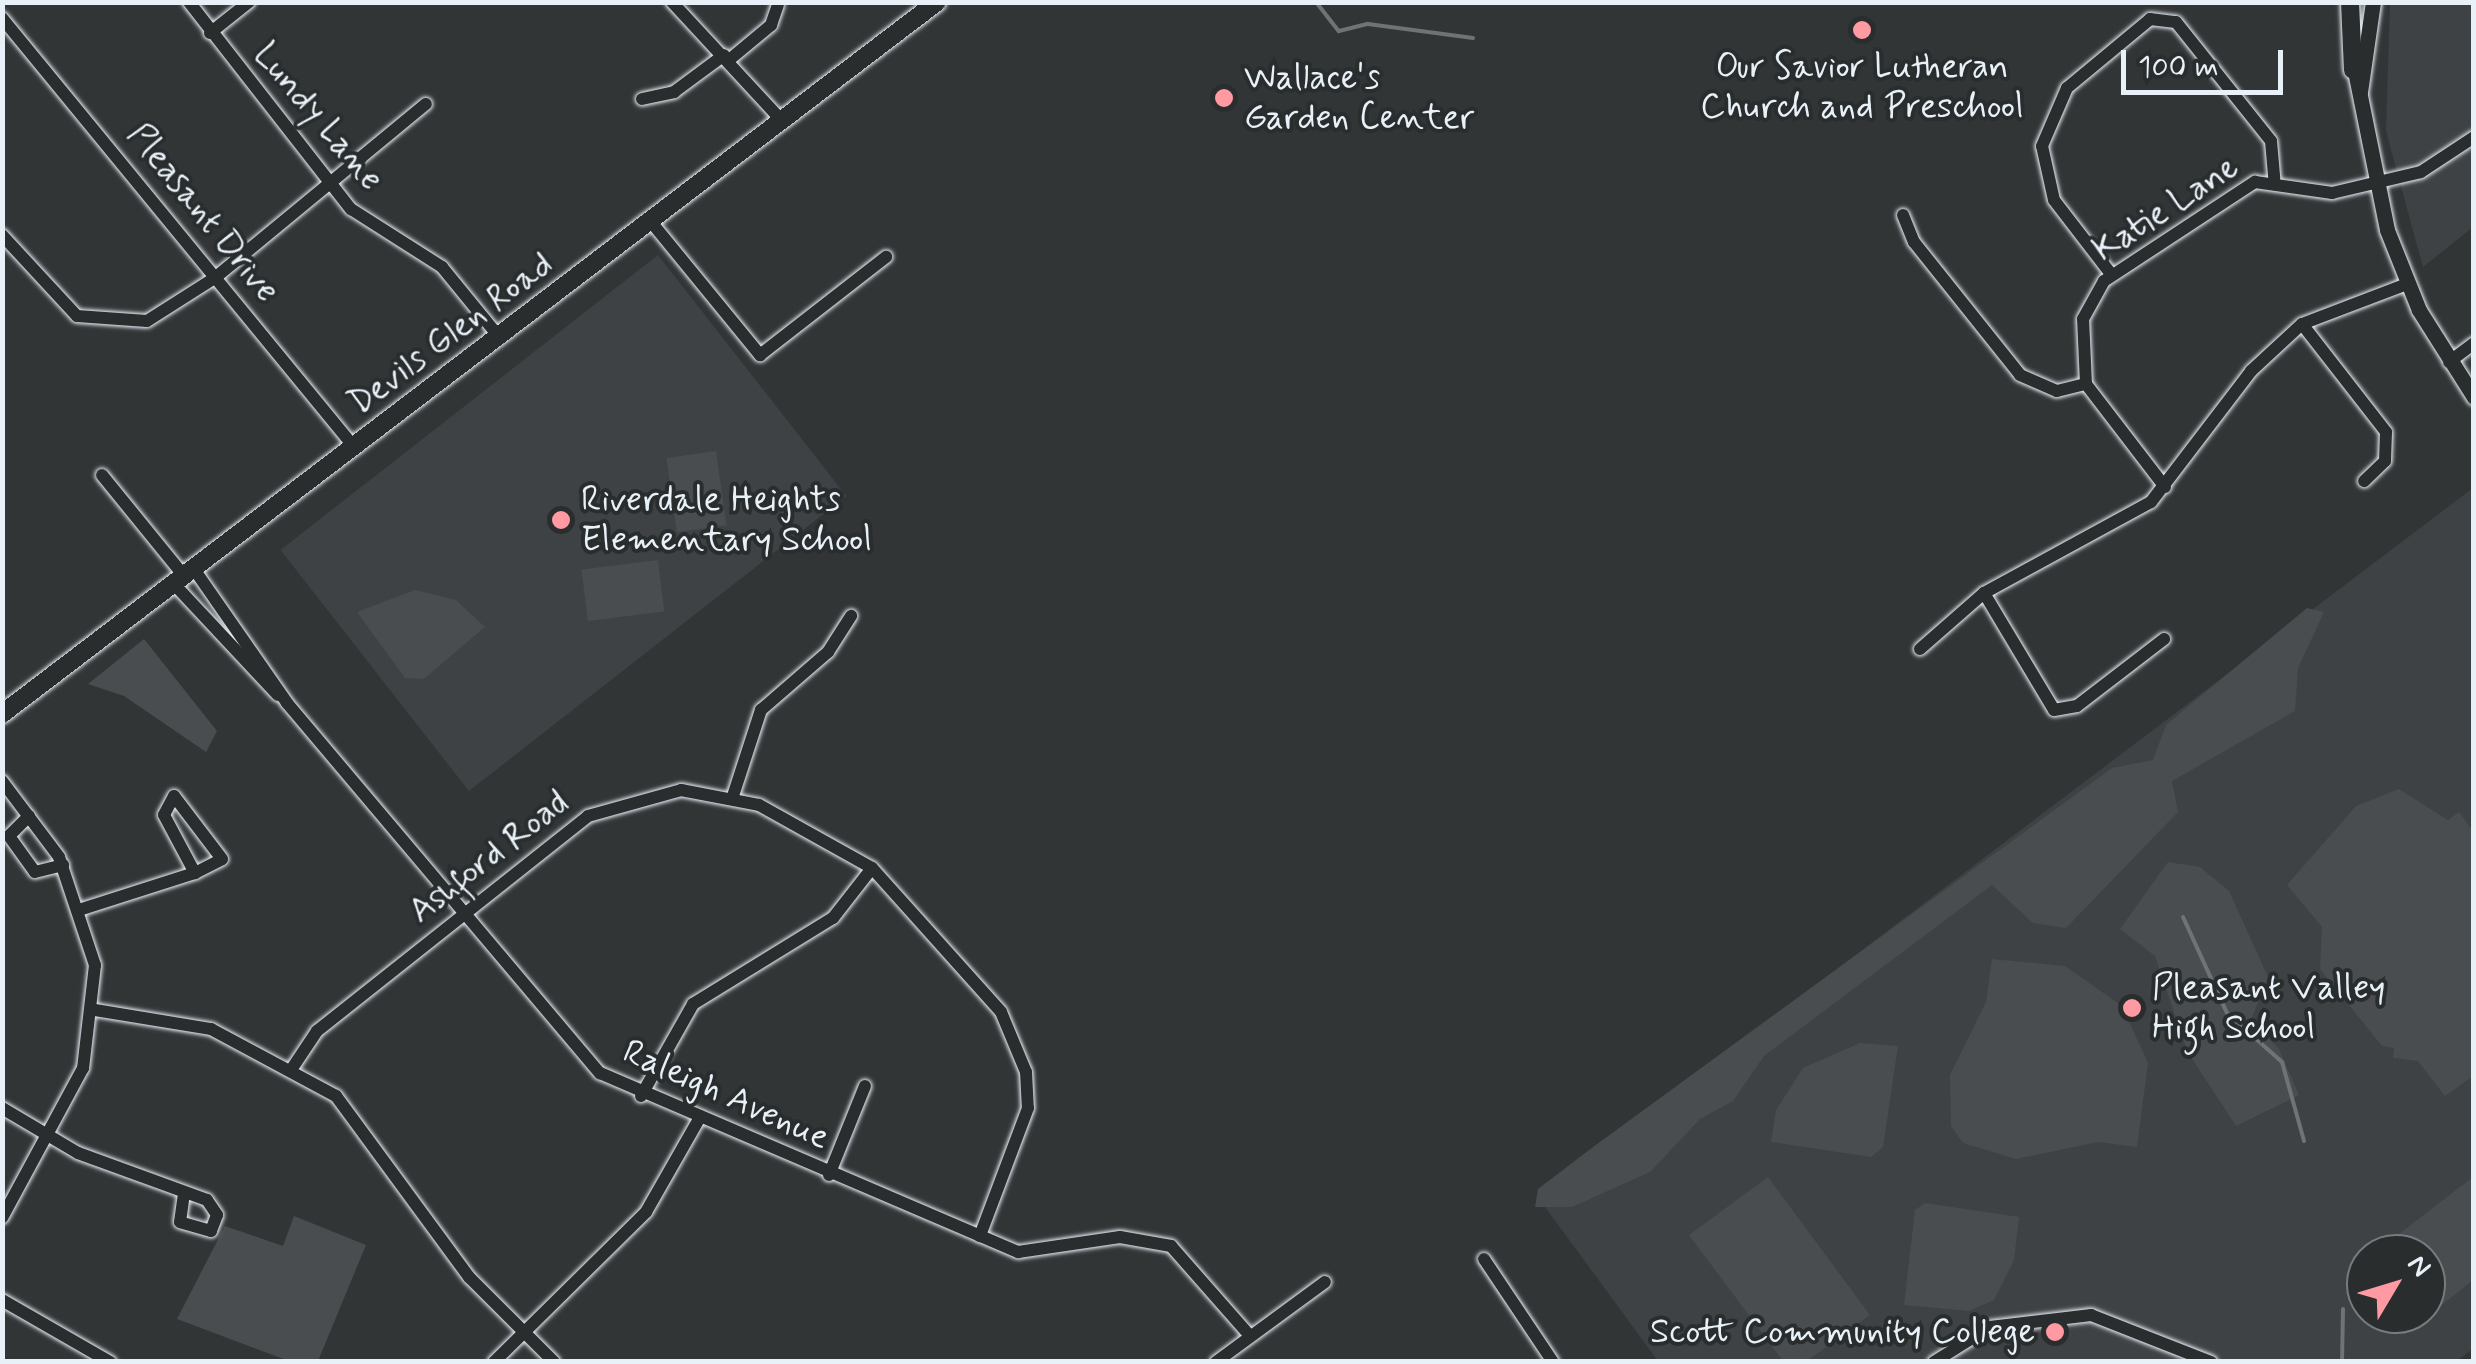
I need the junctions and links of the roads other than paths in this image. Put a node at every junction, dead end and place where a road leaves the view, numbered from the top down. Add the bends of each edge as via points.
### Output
1 (190, 2) edge
2 (249, 2) edge
3 (672, 2) edge
4 (937, 2) edge
5 (2350, 2) edge
6 (2358, 2) edge
7 (2374, 2) edge
8 (778, 5) dead end
9 (2, 18) edge
10 (210, 33) junction
11 (726, 58) junction
12 (2353, 70) junction
13 (2360, 92) junction
14 (642, 98) dead end
15 (426, 104) dead end
16 (783, 122) junction
17 (2474, 138) edge
18 (2274, 179) junction
19 (329, 184) junction
20 (2374, 184) junction
21 (1903, 215) dead end
22 (652, 223) junction
23 (4, 238) edge
24 (886, 258) dead end
25 (2111, 274) junction
26 (216, 276) junction
27 (2406, 284) junction
28 (2302, 324) junction
29 (500, 338) junction
30 (2474, 343) edge
31 (2449, 362) junction
32 (2086, 384) junction
33 (2474, 397) edge
34 (355, 448) junction
35 (102, 475) dead end
36 (2364, 481) dead end
37 (2165, 486) junction
38 (184, 577) junction
39 (1984, 593) junction
40 (851, 616) dead end
41 (2164, 639) dead end
42 (1920, 649) dead end
43 (287, 702) junction
44 (2, 714) edge
45 (2, 781) edge
46 (732, 799) junction
47 (29, 816) junction
48 (63, 866) junction
49 (872, 868) junction
50 (194, 872) junction
51 (82, 910) junction
52 (466, 913) junction
53 (95, 1010) junction
54 (291, 1070) junction
55 (865, 1086) dead end
56 (641, 1096) junction
57 (2, 1108) edge
58 (698, 1121) junction
59 (48, 1136) junction
60 (829, 1175) junction
61 (184, 1193) dead end
62 (2, 1218) edge
63 (980, 1236) junction
64 (1484, 1259) dead end
65 (1325, 1282) dead end
66 (2, 1300) edge
67 (523, 1333) junction
68 (1250, 1336) junction
69 (1552, 1361) edge
70 (110, 1362) edge
71 (494, 1362) edge
72 (554, 1362) edge
73 (1216, 1362) edge
74 (1934, 1362) edge
75 (2211, 1362) edge

1 - 10 street, Lundy Lane
2 - 10 street
3 - 11 street
4 - 16 main road, Devils Glen Road
5 - 12 main road
6 - 12 street
7 - 13 street
8 - 11 street via 771,25
9 - 26 street, Pleasant Drive
10 - 19 street, Lundy Lane
11 - 14 street via 674,92
11 - 16 street
12 - 13 street
13 - 20 street
15 - 19 street
16 - 22 main road, Devils Glen Road
17 - 20 street, Katie Lane via 2437,165
18 - 20 street, Katie Lane via 2324,193
18 - 25 street, Katie Lane via 2246,186
18 - 25 street via 2274,146 2176,22 2150,19 2079,77 2044,131 2054,200
19 - 26 street
19 - 29 street, Lundy Lane via 369,222 442,267
20 - 27 street
21 - 32 street via 2020,376 2057,391
22 - 24 street via 760,355
22 - 29 main road, Devils Glen Road
23 - 26 street via 54,296 93,322 166,314
25 - 32 street, Katie Lane via 2082,319
26 - 34 street, Pleasant Drive
27 - 28 street
27 - 31 street
28 - 36 street via 2386,432 2384,461
28 - 37 street via 2244,380
29 - 34 main road, Devils Glen Road
30 - 31 street
31 - 33 street
32 - 37 street
34 - 38 main road, Devils Glen Road
35 - 38 street
37 - 39 street via 2140,510
38 - 43 street, Raleigh Avenue
38 - 43 street, Raleigh Avenue
38 - 44 main road, Devils Glen Road
39 - 41 street via 2054,710 2078,706
39 - 42 street
40 - 46 street via 828,652 761,710
43 - 52 street, Raleigh Avenue
45 - 47 street
46 - 49 street, Ashford Road via 820,834
46 - 52 street, Ashford Road via 681,790 612,804
47 - 48 street
47 - 48 street via 9,836 35,872
48 - 51 street
49 - 56 street via 834,918 693,1004
49 - 63 street, Ashford Road via 1001,1012 1026,1072 1028,1108
50 - 50 street via 222,850 174,796 164,814
50 - 51 street
51 - 53 street
52 - 54 street, Ashford Road via 318,1031
52 - 56 street, Raleigh Avenue via 600,1073
53 - 54 street via 210,1029
53 - 59 street via 83,1068
54 - 67 street via 353,1113 445,1246
55 - 60 street
56 - 58 street, Raleigh Avenue
57 - 59 street
58 - 60 street, Raleigh Avenue
58 - 67 street via 646,1212
59 - 61 street
59 - 62 street
60 - 63 street, Raleigh Avenue
63 - 68 street, Raleigh Avenue via 1037,1254 1120,1236 1156,1241 1201,1270
64 - 69 street
65 - 68 street
66 - 70 street
67 - 71 street
67 - 72 street
68 - 73 street
74 - 75 street via 1990,1327 2090,1315

